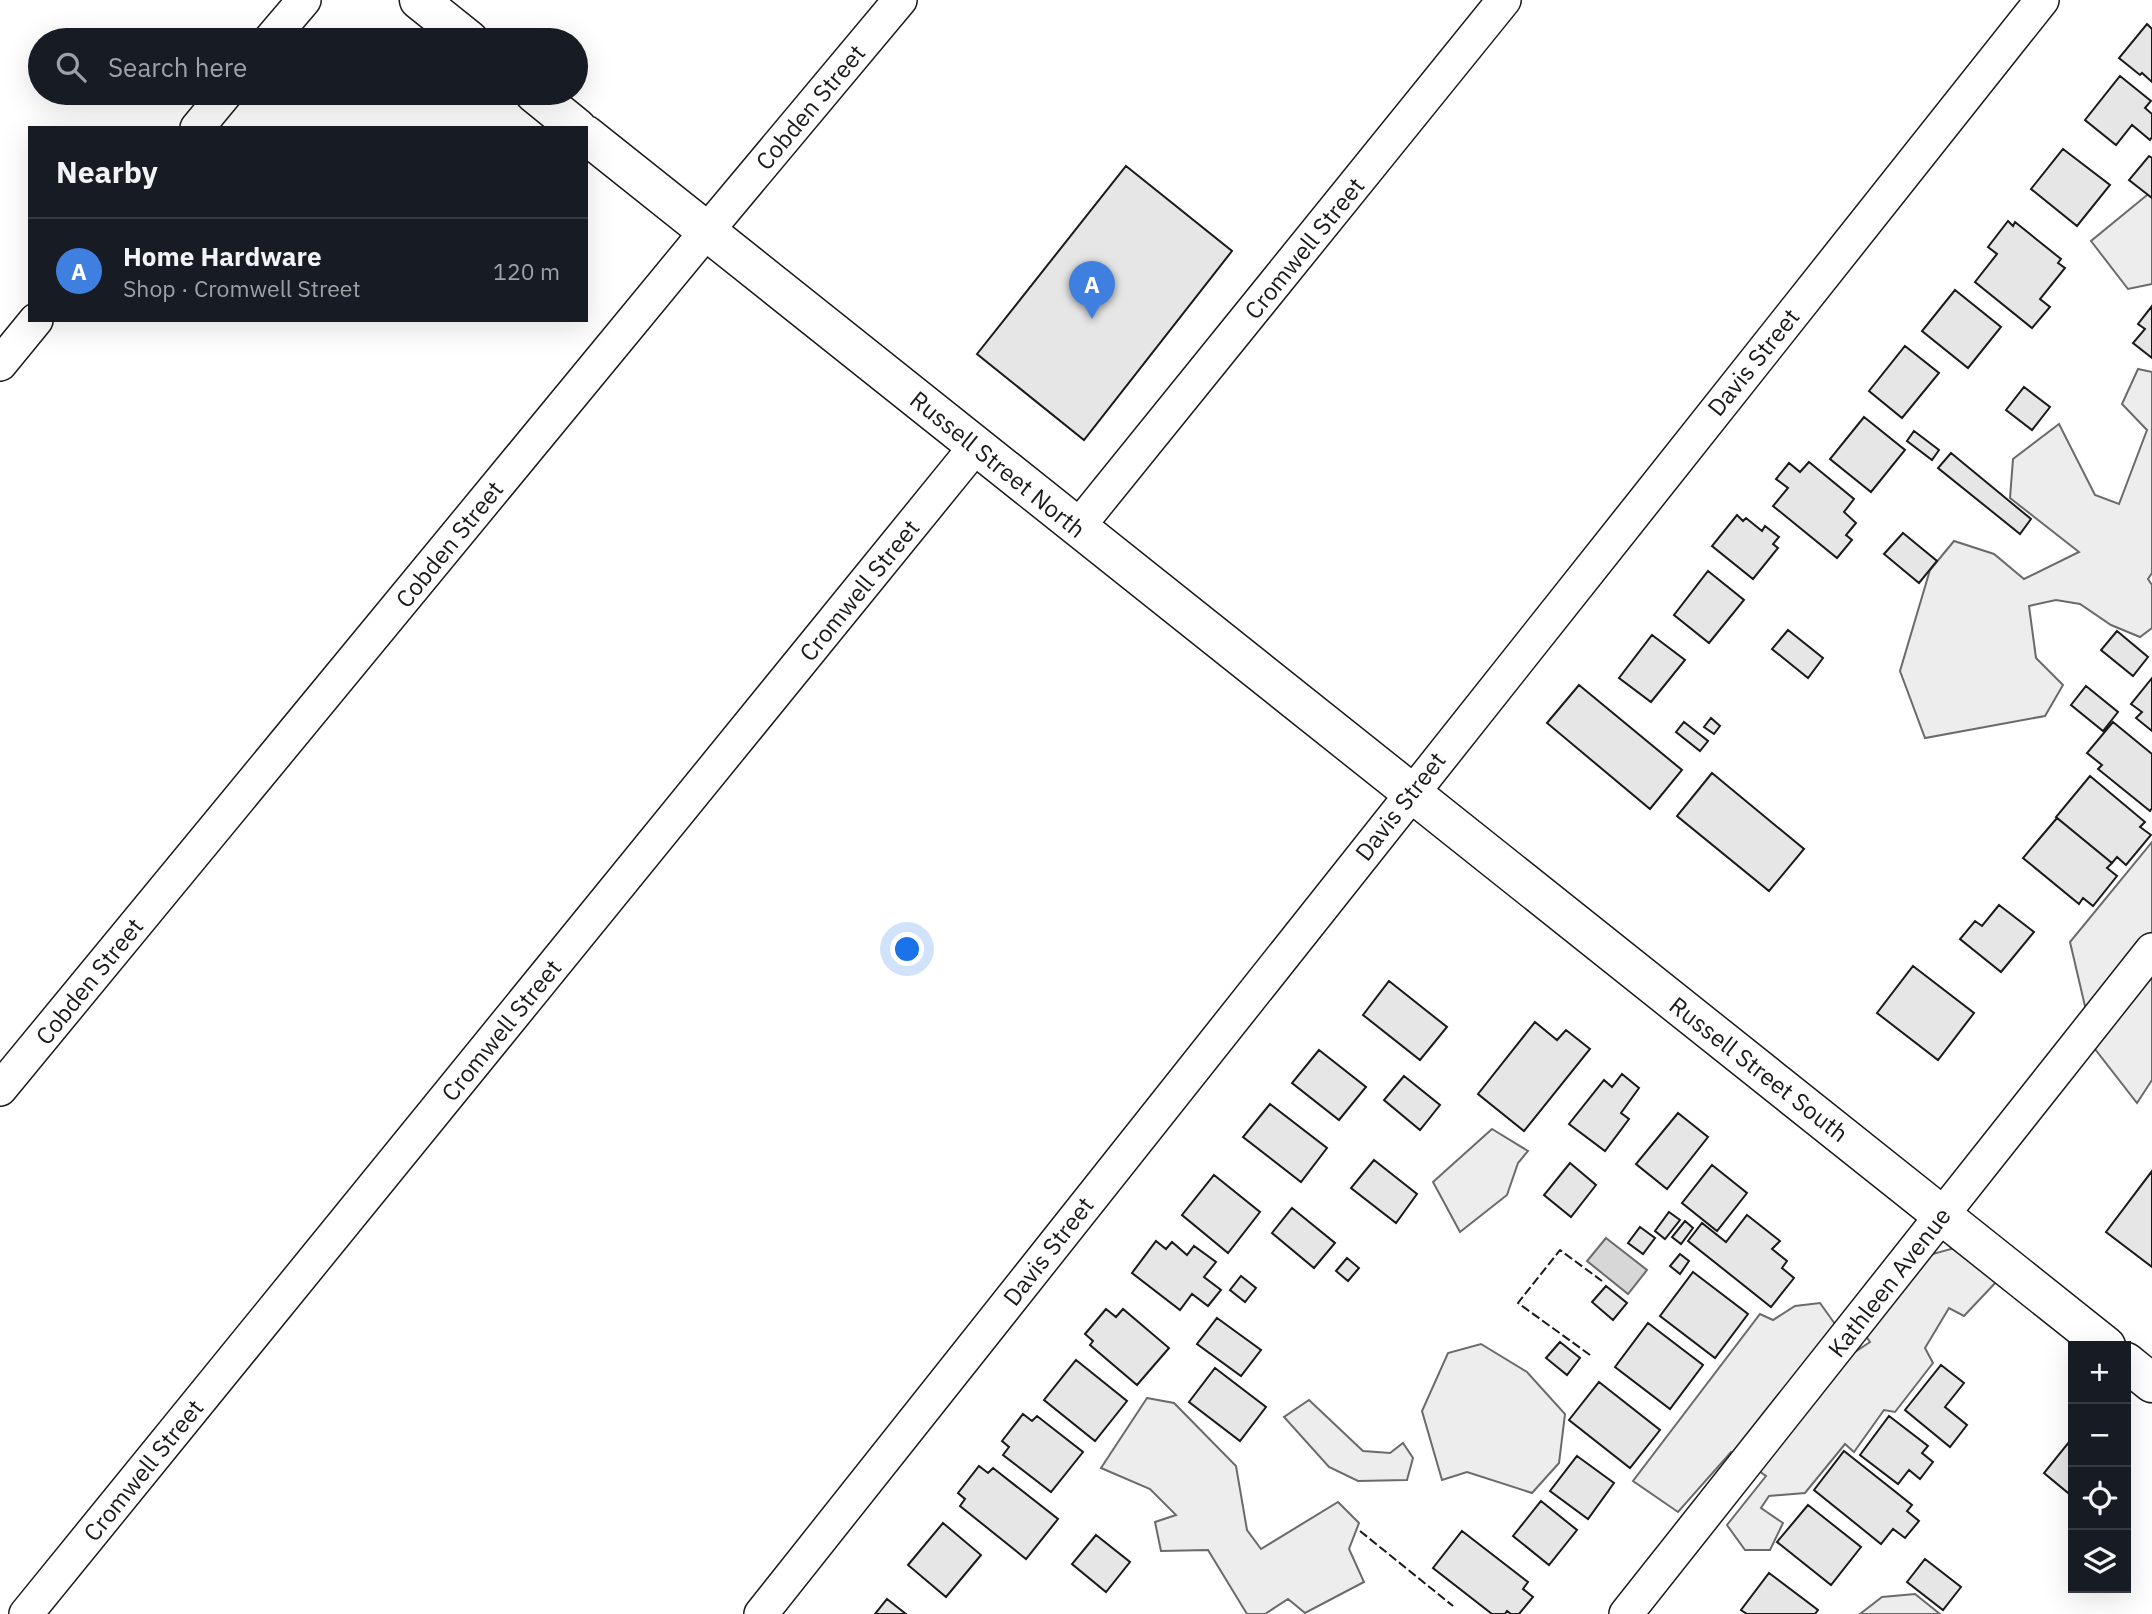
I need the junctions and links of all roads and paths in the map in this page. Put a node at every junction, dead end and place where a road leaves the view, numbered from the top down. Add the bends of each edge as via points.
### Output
1 (303, 0) edge
2 (419, 0) edge
3 (900, 0) edge
4 (1504, 0) edge
5 (2042, 0) edge
6 (280, 28) edge
7 (454, 28) edge
8 (216, 105) edge
9 (549, 105) edge
10 (199, 126) edge
11 (575, 126) edge
12 (588, 137) edge
13 (706, 232) junction
14 (34, 322) edge
15 (0, 364) edge
16 (976, 446) junction
17 (1077, 528) junction
18 (1411, 792) junction
19 (2152, 950) edge
20 (0, 1089) edge
21 (1942, 1215) junction
22 (2100, 1341) edge
23 (2131, 1366) edge
24 (2152, 1383) edge
25 (26, 1614) edge
26 (761, 1614) edge
27 (1626, 1614) edge

1 - 6 street
2 - 7 street
3 - 13 street, Cobden Street
4 - 17 street, Cromwell Street
5 - 18 street, Davis Street
8 - 10 street
9 - 11 street
12 - 13 street, Russell Street North
13 - 16 street, Russell Street North
13 - 20 street, Cobden Street
14 - 15 street
16 - 17 street, Russell Street North
16 - 25 street, Cromwell Street
17 - 18 street, Russell Street North
18 - 21 street, Russell Street South
18 - 26 street, Davis Street
19 - 21 street, Kathleen Avenue
21 - 22 street, Russell Street South
21 - 27 street, Kathleen Avenue
23 - 24 street

